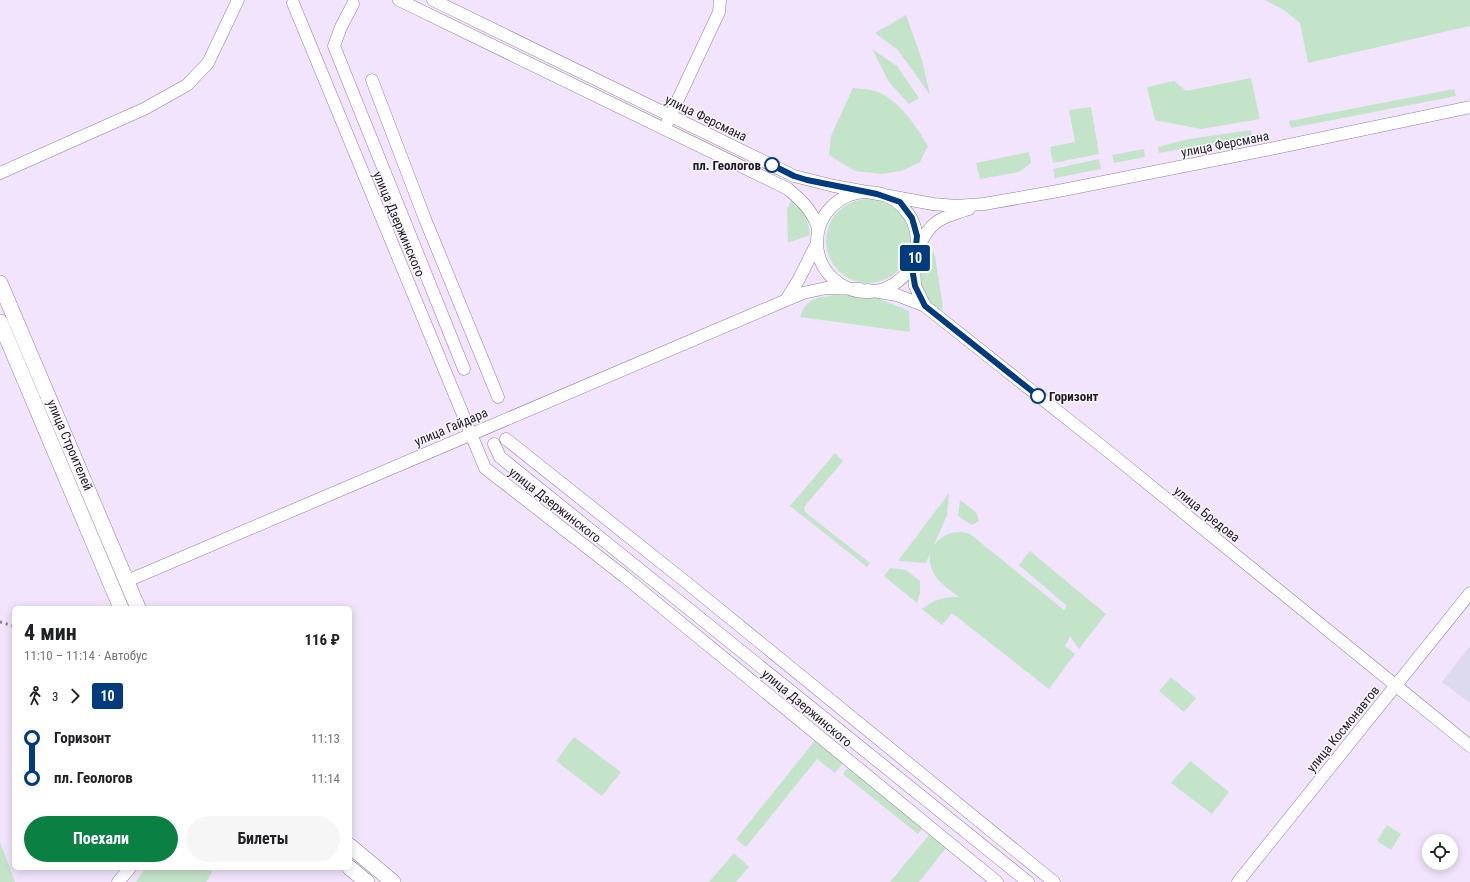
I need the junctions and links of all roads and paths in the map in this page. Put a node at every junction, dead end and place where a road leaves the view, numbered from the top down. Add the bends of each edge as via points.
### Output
1 (238, 0) edge
2 (399, 0) edge
3 (433, 0) edge
4 (720, 0) edge
5 (293, 3) dead end
6 (353, 4) dead end
7 (372, 80) dead end
8 (614, 88) junction
9 (608, 102) junction
10 (1470, 107) edge
11 (670, 116) junction
12 (664, 129) junction
13 (0, 173) edge
14 (877, 194) junction
15 (984, 204) junction
16 (818, 228) junction
17 (817, 242) junction
18 (915, 255) junction
19 (0, 282) edge
20 (863, 289) junction
21 (786, 300) junction
22 (925, 306) junction
23 (0, 322) edge
24 (464, 369) dead end
25 (498, 397) dead end
26 (55, 411) junction
27 (41, 418) junction
28 (471, 434) junction
29 (506, 439) dead end
30 (494, 444) dead end
31 (127, 581) junction
32 (111, 587) junction
33 (1470, 593) edge
34 (120, 606) edge
35 (137, 606) edge
36 (1396, 686) junction
37 (1470, 746) edge
38 (352, 848) edge
39 (372, 864) junction
40 (128, 870) edge
41 (359, 876) edge
42 (118, 882) edge
43 (394, 882) edge
44 (997, 882) edge
45 (1028, 882) edge
46 (1054, 882) edge
47 (1238, 882) edge

1 - 13 street via 208,63 187,85 144,109
2 - 9 street
3 - 8 street, улица Ферсмана
4 - 11 street via 719,12
5 - 28 street, улица Дзержинского
6 - 24 street, улица Дзержинского via 334,46
7 - 25 street, улица Дзержинского via 425,219
8 - 9 street
8 - 11 street, улица Ферсмана
9 - 12 street
10 - 15 street, улица Ферсмана via 1270,149
11 - 12 street
11 - 14 street, улица Ферсмана via 794,176
12 - 16 street via 788,190 804,202
14 - 15 street, улица Ферсмана via 933,204
14 - 16 street via 860,193 847,196 831,206
14 - 18 street via 900,202 912,218 917,236
15 - 18 street, улица Ферсмана via 934,222 924,235
16 - 17 street
17 - 20 street via 822,265 828,274 844,285
17 - 21 street
18 - 20 street via 910,270 897,284 888,288
18 - 22 street via 915,286
19 - 26 main road, улица Строителей
20 - 21 street, улица Гайдара via 826,288 802,293
20 - 22 street via 897,295
21 - 28 street, улица Гайдара
22 - 36 street, улица Бредова
23 - 27 main road, улица Строителей
26 - 27 main road
26 - 31 main road, улица Строителей
27 - 32 main road, улица Строителей
28 - 31 street, улица Гайдара
28 - 44 street, улица Дзержинского via 485,468 625,577
29 - 46 street, улица Дзержинского
30 - 45 street, улица Дзержинского via 500,457
31 - 32 main road
31 - 35 main road, улица Строителей
32 - 34 main road, улица Строителей
33 - 36 street, улица Космонавтов
36 - 37 street, улица Бредова
36 - 47 street, улица Космонавтов
38 - 39 main road
39 - 41 main road
39 - 43 main road
40 - 42 street

